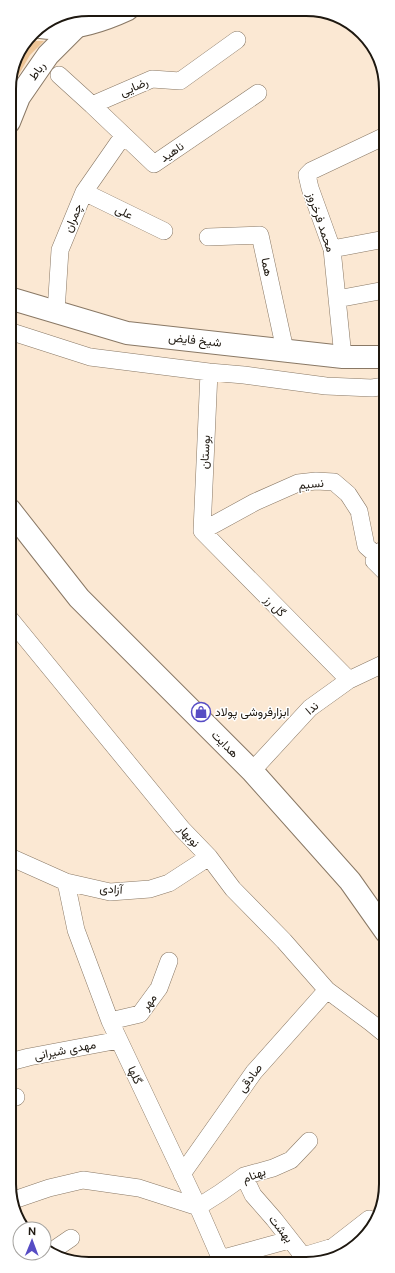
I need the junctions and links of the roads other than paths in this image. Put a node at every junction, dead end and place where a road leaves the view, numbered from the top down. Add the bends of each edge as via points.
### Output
1 (113, 16) edge
2 (76, 27) junction
3 (47, 29) edge
4 (237, 40) dead end
5 (59, 75) dead end
6 (258, 93) dead end
7 (16, 104) edge
8 (92, 105) junction
9 (123, 136) junction
10 (379, 139) edge
11 (84, 192) junction
12 (164, 231) dead end
13 (208, 237) dead end
14 (379, 240) edge
15 (332, 249) junction
16 (379, 291) edge
17 (337, 299) junction
18 (16, 300) edge
19 (56, 312) junction
20 (16, 333) edge
21 (284, 350) junction
22 (343, 357) junction
23 (379, 357) edge
24 (209, 372) junction
25 (379, 387) edge
26 (16, 518) edge
27 (202, 531) junction
28 (379, 552) edge
29 (379, 554) edge
30 (379, 566) edge
31 (16, 625) edge
32 (379, 666) edge
33 (349, 680) junction
34 (252, 771) junction
35 (209, 857) junction
36 (16, 860) edge
37 (66, 882) junction
38 (379, 922) edge
39 (169, 961) dead end
40 (327, 990) junction
41 (110, 1021) junction
42 (379, 1029) edge
43 (119, 1040) junction
44 (16, 1060) edge
45 (309, 1141) dead end
46 (182, 1174) junction
47 (244, 1176) junction
48 (17, 1199) edge
49 (198, 1207) junction
50 (369, 1219) dead end
51 (71, 1238) dead end
52 (289, 1240) junction
53 (55, 1249) edge
54 (219, 1257) edge
55 (234, 1257) edge

1 - 2 main road
2 - 3 main road
2 - 7 main road, رباط via 48,55
4 - 8 street, رضایی via 180,81 152,79
5 - 8 street, ناهید
6 - 9 street, ناهید via 154,164
8 - 9 street, ناهید
9 - 11 street, چمران
10 - 15 street, محمد فرخروز via 310,171 307,175
11 - 12 street, علی
11 - 19 street, چمران via 60,250
13 - 21 street, هما via 260,235
14 - 15 street
15 - 17 street, محمد فرخروز
16 - 17 street
17 - 22 street, محمد فرخروز
18 - 19 main road, شیخ فایض
19 - 21 main road, شیخ فایض via 127,333
20 - 24 street via 90,357
21 - 22 main road, شیخ فایض
22 - 23 main road, شیخ فایض
24 - 25 street via 326,386
24 - 27 street, بوستان
26 - 34 main road, هدایت via 79,598
27 - 28 street, نسیم via 255,502 298,483 334,482 348,494 359,511 366,546
27 - 33 street, گل رز
29 - 30 street via 374,561
31 - 35 street, نوبهار via 182,829
32 - 33 street, ندا
33 - 34 street, ندا via 310,708
34 - 38 main road, هدایت via 350,881
35 - 37 street, آزادی via 169,883 150,889 110,892
35 - 40 street, نوبهار via 233,889 284,940
36 - 37 street, آزادی
37 - 41 street, گلها via 76,930
39 - 41 street, مهر via 159,988 140,1014
40 - 42 street, نوبهار
40 - 46 street, صادقی via 254,1072
41 - 43 street, گلها
43 - 44 street, مهدی شیرانی
43 - 46 street, گلها
45 - 47 street, بهنام via 291,1160
46 - 49 street, گلها
47 - 49 street, بهنام
47 - 52 street, بهشت via 252,1195
48 - 49 street via 83,1180 139,1188
49 - 54 street, گلها
50 - 52 street, بهشت via 333,1247 303,1256
51 - 53 street
52 - 55 street

